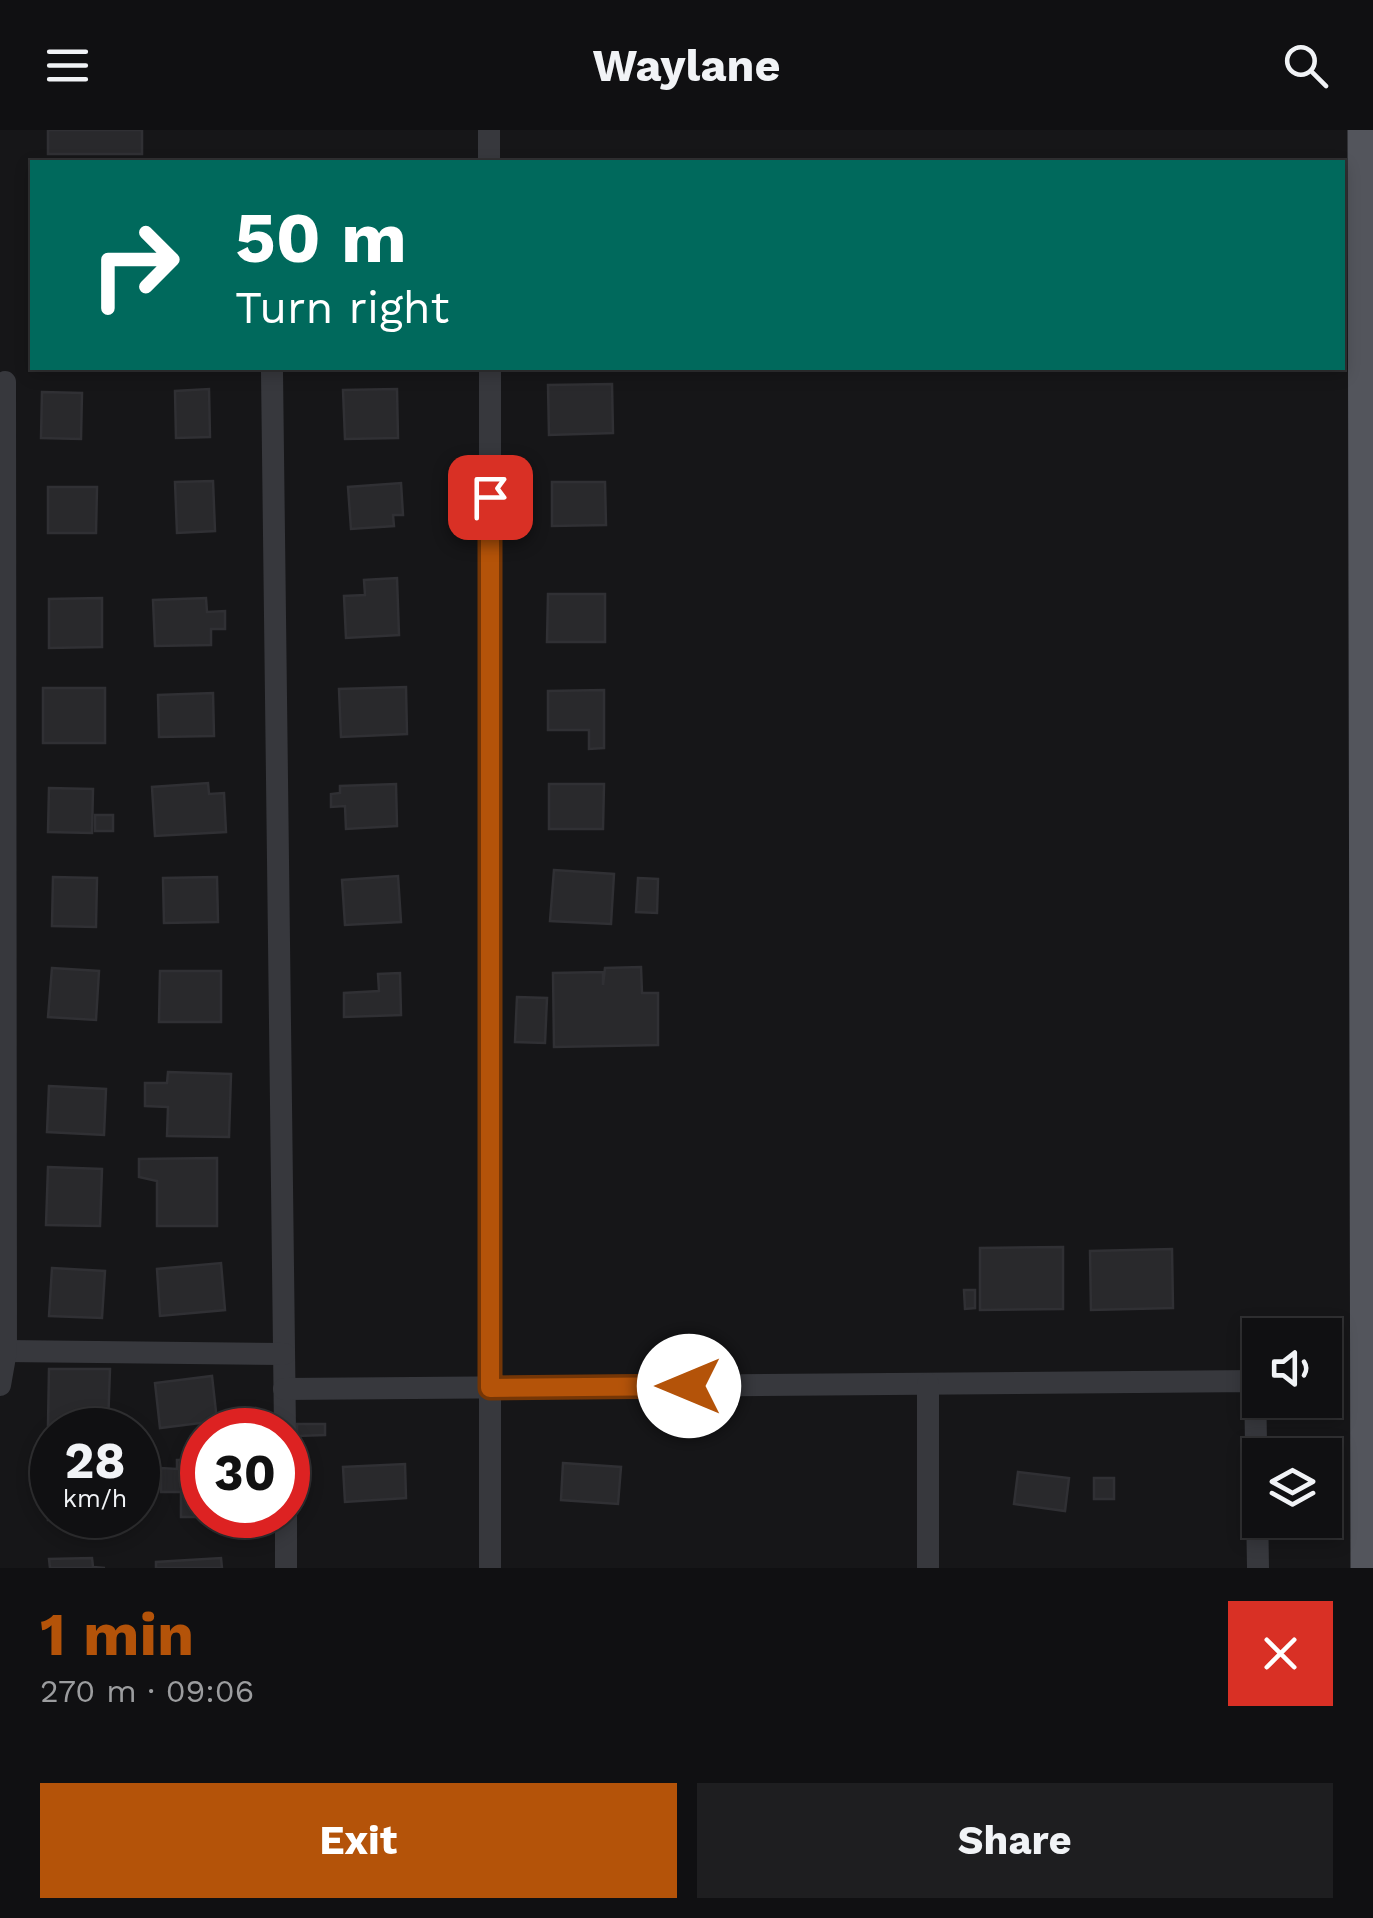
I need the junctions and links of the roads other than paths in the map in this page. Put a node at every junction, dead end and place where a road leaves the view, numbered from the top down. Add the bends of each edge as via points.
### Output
1 (488, 130) edge
2 (1365, 130) edge
3 (489, 160) edge
4 (490, 370) edge
5 (272, 372) dead end
6 (5, 382) dead end
7 (6, 1352) junction
8 (284, 1354) junction
9 (0, 1384) edge
10 (928, 1384) junction
11 (490, 1388) junction
12 (284, 1390) junction
13 (284, 1408) edge
14 (286, 1538) edge
15 (286, 1568) edge
16 (490, 1568) edge
17 (928, 1568) edge
18 (1258, 1568) edge
19 (1368, 1568) edge

1 - 3 street
2 - 19 main road
4 - 11 street
5 - 8 street
6 - 7 street
7 - 8 street
7 - 9 street
8 - 12 street
10 - 11 street
10 - 17 street
10 - 18 street via 1255,1381
11 - 12 street
11 - 16 street
12 - 13 street
14 - 15 street

